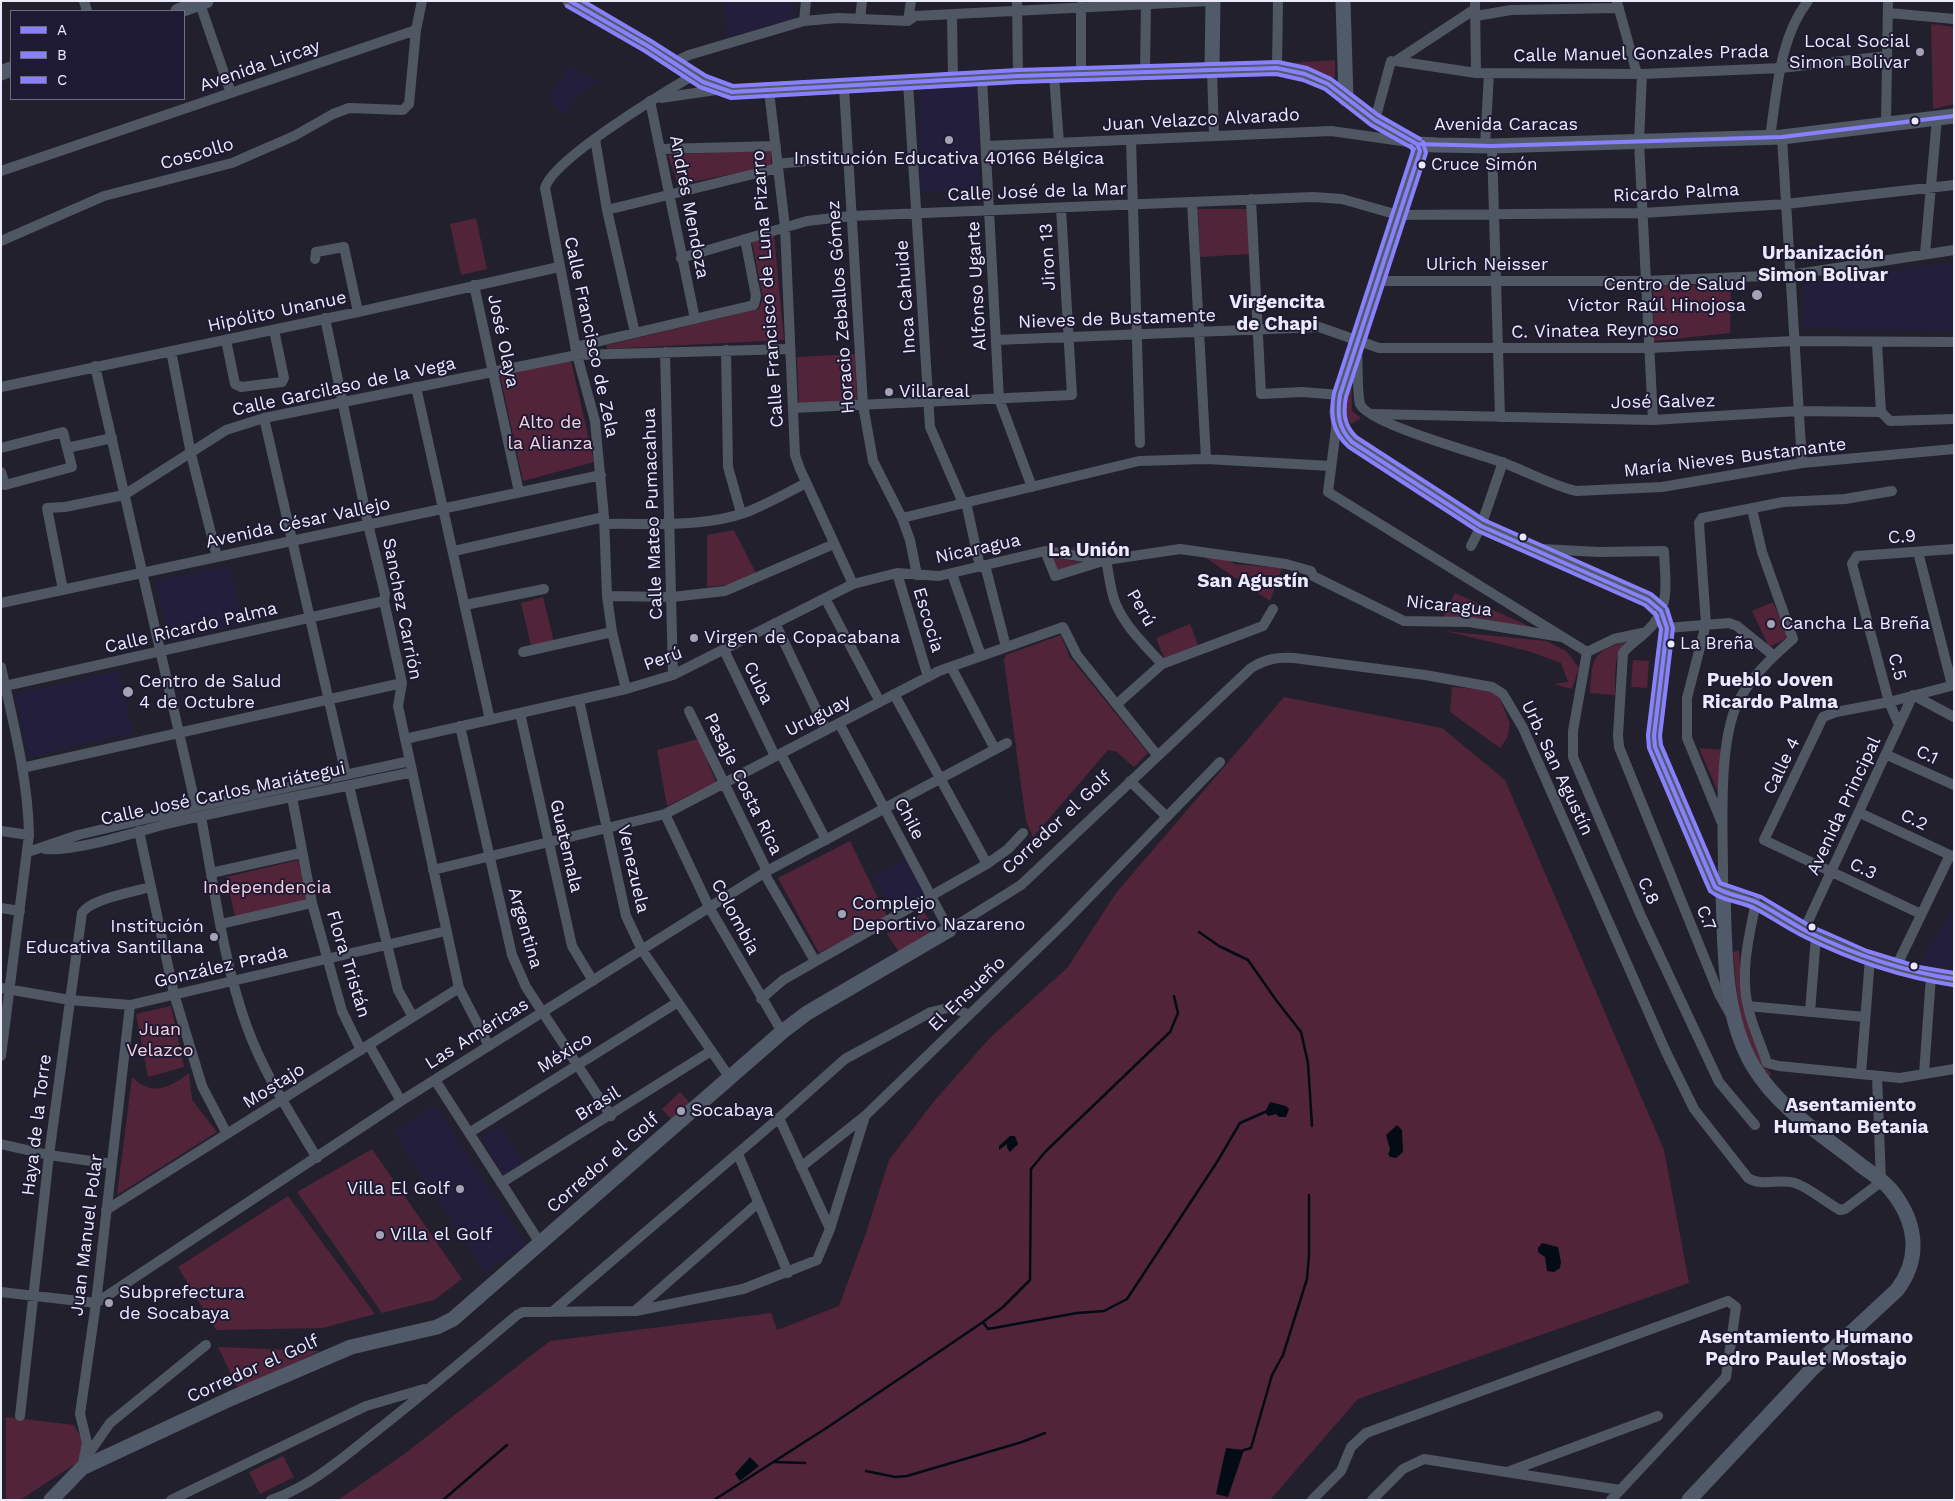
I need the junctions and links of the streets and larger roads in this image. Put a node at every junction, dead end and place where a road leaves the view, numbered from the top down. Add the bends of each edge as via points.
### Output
1 (422, 1) edge
2 (570, 1) edge
3 (806, 1) edge
4 (862, 1) edge
5 (911, 1) edge
6 (1211, 1) edge
7 (1278, 1) edge
8 (1343, 1) edge
9 (1808, 1) edge
10 (1888, 1) edge
11 (202, 2) edge
12 (1146, 3) junction
13 (1017, 5) edge
14 (1618, 5) edge
15 (1081, 6) junction
16 (1475, 9) edge
17 (181, 10) edge
18 (1890, 13) junction
19 (952, 14) junction
20 (860, 19) junction
21 (1954, 19) edge
22 (804, 21) junction
23 (908, 21) junction
24 (416, 30) junction
25 (1887, 56) junction
26 (1394, 61) junction
27 (672, 63) junction
28 (1277, 68) junction
29 (1781, 68) junction
30 (1212, 69) junction
31 (1145, 71) junction
32 (1476, 73) junction
33 (1490, 73) junction
34 (1081, 74) junction
35 (1640, 74) junction
36 (1054, 75) junction
37 (692, 76) junction
38 (1018, 76) junction
39 (982, 78) junction
40 (953, 80) junction
41 (908, 83) junction
42 (844, 87) junction
43 (719, 89) junction
44 (769, 91) junction
45 (231, 92) junction
46 (1346, 99) junction
47 (650, 101) junction
48 (1954, 116) edge
49 (1937, 118) junction
50 (1375, 120) junction
51 (1886, 123) junction
52 (1214, 136) junction
53 (1776, 137) junction
54 (595, 139) junction
55 (1131, 140) junction
56 (1639, 142) junction
57 (1060, 143) junction
58 (1416, 144) junction
59 (776, 146) junction
60 (986, 146) junction
61 (1488, 146) junction
62 (661, 149) junction
63 (847, 157) junction
64 (778, 166) junction
65 (1, 171) edge
66 (1954, 185) edge
67 (1931, 187) junction
68 (669, 195) junction
69 (1251, 200) junction
70 (1192, 202) junction
71 (1134, 204) junction
72 (1786, 204) junction
73 (1061, 208) junction
74 (607, 210) junction
75 (989, 211) junction
76 (1643, 212) junction
77 (917, 214) junction
78 (1494, 214) junction
79 (1398, 215) junction
80 (851, 216) junction
81 (784, 227) junction
82 (745, 239) junction
83 (1, 241) edge
84 (1954, 250) edge
85 (1925, 254) junction
86 (681, 258) junction
87 (314, 259) dead end
88 (559, 267) junction
89 (1790, 275) junction
90 (1379, 281) junction
91 (1496, 281) junction
92 (1646, 281) junction
93 (474, 285) junction
94 (358, 312) junction
95 (325, 318) junction
96 (695, 319) junction
97 (274, 330) junction
98 (1258, 330) junction
99 (1199, 332) junction
100 (636, 333) junction
101 (1139, 334) junction
102 (1068, 337) junction
103 (226, 340) junction
104 (996, 340) junction
105 (1794, 341) junction
106 (1357, 342) junction
107 (1954, 342) edge
108 (1877, 343) junction
109 (1649, 348) junction
110 (790, 349) junction
111 (726, 350) junction
112 (1498, 350) junction
113 (171, 351) junction
114 (576, 351) junction
115 (665, 352) junction
116 (95, 366) junction
117 (492, 371) junction
118 (1, 387) edge
119 (416, 387) junction
120 (1340, 395) junction
121 (999, 399) junction
122 (929, 402) junction
123 (342, 403) junction
124 (863, 405) junction
125 (793, 408) junction
126 (1798, 412) junction
127 (1881, 412) junction
128 (1369, 414) junction
129 (1500, 417) junction
130 (264, 418) junction
131 (1338, 418) junction
132 (1954, 419) edge
133 (1653, 420) junction
134 (112, 438) junction
135 (1140, 442) dead end
136 (1, 448) edge
137 (67, 448) junction
138 (1954, 449) edge
139 (191, 454) junction
140 (1206, 459) junction
141 (1503, 462) junction
142 (1802, 463) junction
143 (1331, 466) junction
144 (1, 472) edge
145 (601, 475) junction
146 (806, 483) junction
147 (1032, 487) junction
148 (1892, 491) dead end
149 (519, 492) junction
150 (124, 495) junction
151 (964, 503) junction
152 (444, 508) junction
153 (1752, 509) junction
154 (741, 513) junction
155 (902, 518) junction
156 (604, 520) junction
157 (670, 523) junction
158 (368, 524) junction
159 (1481, 526) junction
160 (292, 541) junction
161 (834, 544) junction
162 (1471, 546) dead end
163 (1531, 548) junction
164 (1954, 549) edge
165 (454, 551) junction
166 (1045, 552) junction
167 (1918, 552) junction
168 (218, 557) junction
169 (1853, 559) joint
170 (1106, 560) junction
171 (983, 566) junction
172 (142, 573) junction
173 (897, 573) junction
174 (917, 574) junction
175 (952, 574) junction
176 (853, 584) junction
177 (544, 589) dead end
178 (63, 590) junction
179 (607, 596) junction
180 (672, 596) junction
181 (824, 598) junction
182 (384, 601) junction
183 (1, 603) edge
184 (465, 605) junction
185 (1273, 609) dead end
186 (1661, 611) junction
187 (310, 618) junction
188 (775, 623) junction
189 (1706, 624) junction
190 (1667, 628) junction
191 (612, 632) junction
192 (1648, 632) junction
193 (1562, 637) junction
194 (1006, 647) junction
195 (724, 650) junction
196 (160, 652) junction
197 (523, 652) dead end
198 (1587, 652) junction
199 (981, 656) junction
200 (1774, 656) junction
201 (1162, 664) junction
202 (1, 667) edge
203 (951, 667) junction
204 (673, 675) junction
205 (928, 677) junction
206 (402, 683) junction
207 (1953, 685) edge
208 (5, 686) junction
209 (626, 689) junction
210 (894, 694) junction
211 (1913, 695) junction
212 (329, 700) junction
213 (579, 700) junction
214 (880, 702) junction
215 (1889, 702) junction
216 (1117, 704) junction
217 (689, 711) dead end
218 (520, 713) junction
219 (1954, 717) edge
220 (490, 720) junction
221 (839, 723) junction
222 (1899, 725) junction
223 (460, 726) junction
224 (826, 730) junction
225 (179, 733) junction
226 (405, 739) junction
227 (1007, 743) dead end
228 (995, 749) junction
229 (778, 755) junction
230 (1157, 755) junction
231 (1887, 755) junction
232 (410, 761) junction
233 (1220, 762) dead end
234 (22, 768) junction
235 (412, 772) junction
236 (346, 775) junction
237 (940, 778) junction
238 (1130, 781) junction
239 (724, 783) junction
240 (1954, 785) edge
241 (349, 786) junction
242 (292, 797) junction
243 (885, 808) junction
244 (198, 812) junction
245 (1860, 812) junction
246 (665, 814) junction
247 (1167, 817) junction
248 (607, 828) junction
249 (1724, 829) junction
250 (1, 831) edge
251 (138, 831) junction
252 (1024, 833) dead end
253 (29, 834) junction
254 (826, 840) junction
255 (1764, 840) joint
256 (548, 842) junction
257 (41, 849) junction
258 (28, 852) junction
259 (301, 853) junction
260 (490, 856) junction
261 (1952, 856) edge
262 (987, 864) junction
263 (433, 870) junction
264 (766, 872) junction
265 (1832, 872) junction
266 (211, 874) junction
267 (150, 887) junction
268 (1723, 892) junction
269 (931, 895) junction
270 (1756, 902) junction
271 (312, 903) junction
272 (709, 907) junction
273 (1, 908) edge
274 (20, 910) junction
275 (1922, 914) junction
276 (221, 924) junction
277 (949, 930) junction
278 (1804, 930) junction
279 (446, 931) junction
280 (1816, 936) junction
281 (387, 944) junction
282 (642, 950) junction
283 (328, 958) junction
284 (1870, 958) junction
285 (815, 961) junction
286 (1896, 967) junction
287 (1931, 976) junction
288 (1954, 979) edge
289 (234, 980) junction
290 (593, 981) junction
291 (6, 988) edge
292 (459, 988) junction
293 (174, 994) junction
294 (761, 999) junction
295 (70, 1000) junction
296 (678, 1002) junction
297 (130, 1005) junction
298 (1748, 1006) junction
299 (1810, 1012) junction
300 (542, 1013) junction
301 (969, 1015) junction
302 (413, 1017) junction
303 (1865, 1017) junction
304 (1735, 1024) junction
305 (782, 1032) junction
306 (489, 1046) junction
307 (365, 1047) junction
308 (711, 1051) junction
309 (1, 1056) edge
310 (577, 1065) junction
311 (1954, 1069) edge
312 (1861, 1074) junction
313 (1924, 1074) junction
314 (1877, 1076) junction
315 (730, 1078) junction
316 (435, 1080) junction
317 (283, 1099) junction
318 (401, 1102) junction
319 (611, 1116) junction
320 (865, 1116) junction
321 (779, 1118) junction
322 (1755, 1125) dead end
323 (469, 1133) junction
324 (227, 1134) junction
325 (1, 1144) edge
326 (738, 1154) junction
327 (49, 1155) junction
328 (317, 1158) junction
329 (112, 1164) junction
330 (801, 1166) junction
331 (1881, 1182) junction
332 (501, 1183) junction
333 (758, 1203) junction
334 (106, 1210) junction
335 (830, 1229) junction
336 (540, 1243) junction
337 (788, 1273) junction
338 (1, 1292) edge
339 (34, 1296) junction
340 (96, 1303) junction
341 (636, 1311) junction
342 (552, 1312) junction
343 (206, 1345) dead end
344 (434, 1385) junction
345 (20, 1416) dead end
346 (1658, 1416) dead end
347 (83, 1463) junction
348 (1509, 1472) junction
349 (1620, 1490) junction
350 (51, 1500) edge
351 (171, 1500) edge
352 (271, 1500) edge
353 (1312, 1500) edge
354 (1372, 1500) edge
355 (1611, 1500) edge
356 (1688, 1500) edge

1 - 24 street
2 - 27 street
3 - 22 street
4 - 20 street
5 - 23 street
6 - 12 street
6 - 30 street
7 - 28 street
8 - 46 street
9 - 29 street via 1796,16
10 - 18 street
11 - 17 street
11 - 45 street
12 - 15 street
12 - 31 street
13 - 15 street
13 - 19 street
13 - 38 street
14 - 16 street
14 - 35 street
15 - 34 street
16 - 26 street
16 - 32 street
18 - 21 street
18 - 25 street
19 - 23 street via 915,16
19 - 40 street
20 - 22 street
20 - 23 street
22 - 27 street
24 - 45 street, Avenida Lircay
24 - 83 street, Coscollo via 409,104 403,110 350,108 232,163 104,196
25 - 29 street, Calle Manuel Gonzales Prada
25 - 51 street
26 - 32 street, Calle Manuel Gonzales Prada
26 - 50 street
27 - 37 street
28 - 30 street, Avenida Caracas
28 - 46 street, Avenida Caracas via 1305,74 1328,84
29 - 35 street, Calle Manuel Gonzales Prada
29 - 53 street
30 - 31 street, Avenida Caracas
30 - 52 street
31 - 34 street, Avenida Caracas
32 - 33 street, Calle Manuel Gonzales Prada
33 - 35 street, Calle Manuel Gonzales Prada
33 - 61 street
34 - 36 street, Avenida Caracas
35 - 56 street
36 - 38 street, Avenida Caracas
36 - 57 street
37 - 43 street
37 - 47 street, Calle Francisco de Zela
38 - 39 street, Avenida Caracas
39 - 40 street, Avenida Caracas
39 - 60 street, Alfonso Ugarte
40 - 41 street, Avenida Caracas
41 - 42 street, Avenida Caracas
41 - 77 street, Inca Cahuide
42 - 44 street, Avenida Caracas
42 - 63 street, Horacio Zeballos Gómez
43 - 44 street, Avenida Caracas
43 - 47 street, Calle Francisco de Zela
44 - 59 street, Calle Francisco de Luna Pizarro
45 - 65 street, Avenida Lircay
46 - 50 street, Avenida Caracas
47 - 54 street, Calle Francisco de Zela
47 - 62 street, Andrés Mendoza
48 - 49 street, Avenida Caracas
49 - 51 street, Avenida Caracas
49 - 67 street
50 - 58 street, Avenida Caracas
51 - 53 street, Avenida Caracas
52 - 55 street, Juan Velazco Alvarado
52 - 58 street, Juan Velazco Alvarado via 1331,131
53 - 56 street, Avenida Caracas
53 - 72 street
54 - 74 street
54 - 88 street, Calle Francisco de Zela via 554,172 545,188
55 - 57 street, Juan Velazco Alvarado
55 - 71 street
56 - 61 street, Avenida Caracas
56 - 76 street
57 - 60 street, Juan Velazco Alvarado
58 - 61 street, Avenida Caracas
58 - 79 street via 1420,151
59 - 62 street
59 - 64 street, Calle Francisco de Luna Pizarro
60 - 75 street, Alfonso Ugarte
61 - 78 street
62 - 68 street, Andrés Mendoza
63 - 64 street
63 - 80 street, Horacio Zeballos Gómez
64 - 68 street
64 - 81 street, Calle Francisco de Luna Pizarro
66 - 67 street, Ricardo Palma
67 - 72 street, Ricardo Palma
67 - 85 street
68 - 74 street
68 - 86 street, Andrés Mendoza
69 - 70 street, Calle José de la Mar
69 - 79 street, Calle José de la Mar via 1342,199
69 - 98 street
70 - 71 street, Calle José de la Mar
70 - 99 street
71 - 73 street, Calle José de la Mar
71 - 101 street
72 - 76 street, Ricardo Palma
72 - 89 street
73 - 75 street, Calle José de la Mar
73 - 102 street, Jiron 13
74 - 100 street
75 - 77 street, Calle José de la Mar
75 - 104 street, Alfonso Ugarte
76 - 78 street, Ricardo Palma
76 - 92 street
77 - 80 street, Calle José de la Mar
77 - 122 street, Inca Cahuide
78 - 79 street, Ricardo Palma
78 - 91 street
79 - 90 street
80 - 81 street, Calle José de la Mar via 807,220
80 - 124 street, Horacio Zeballos Gómez
81 - 82 street, Calle José de la Mar
81 - 110 street, Calle Francisco de Luna Pizarro
82 - 86 street, Calle José de la Mar
82 - 96 street via 756,296 754,305
84 - 85 street, Ulrich Neisser
85 - 89 street, Ulrich Neisser
86 - 96 street, Andrés Mendoza
87 - 94 street via 316,252 344,247
88 - 93 street, Hipólito Unanue
88 - 114 street, Calle Francisco de Zela
89 - 92 street, Ulrich Neisser
89 - 105 street
90 - 91 street, Ulrich Neisser
90 - 106 street
91 - 92 street, Ulrich Neisser
91 - 112 street
92 - 109 street
93 - 94 street, Hipólito Unanue
93 - 117 street, José Olaya
94 - 95 street, Hipólito Unanue
95 - 97 street, Hipólito Unanue
95 - 123 street, Sanchez Carrión
96 - 100 street
97 - 103 street, Hipólito Unanue
97 - 103 street via 284,378 282,382 241,387 235,384
98 - 99 street, Nieves de Bustamente
98 - 106 street, Nieves de Bustamente via 1319,327
98 - 120 street via 1261,394 1302,392
99 - 101 street, Nieves de Bustamente
99 - 140 street
100 - 114 street
101 - 102 street, Nieves de Bustamente
101 - 135 street
102 - 104 street, Nieves de Bustamente
102 - 121 street, Jiron 13 via 1072,395
103 - 113 street, Hipólito Unanue
104 - 121 street, Alfonso Ugarte
105 - 108 street, C. Vinatea Reynoso
105 - 109 street, C. Vinatea Reynoso
105 - 126 street
106 - 112 street, C. Vinatea Reynoso via 1379,348
106 - 120 street
106 - 128 street via 1360,404
107 - 108 street, C. Vinatea Reynoso
108 - 127 street
109 - 112 street, C. Vinatea Reynoso
109 - 133 street
110 - 111 street
110 - 125 street, Calle Francisco de Luna Pizarro
111 - 115 street
111 - 154 street via 728,467
112 - 129 street
113 - 116 street, Hipólito Unanue
113 - 139 street
114 - 115 street
114 - 117 street, Calle Garcilaso de la Vega
114 - 145 street, Calle Francisco de Zela via 595,421
115 - 157 street, Calle Mateo Pumacahua
116 - 118 street, Hipólito Unanue
116 - 134 street
117 - 119 street, Calle Garcilaso de la Vega
117 - 149 street, José Olaya
119 - 123 street, Calle Garcilaso de la Vega
119 - 152 street
120 - 131 street
121 - 122 street
121 - 147 street, Alfonso Ugarte
122 - 124 street
122 - 151 street, Inca Cahuide via 930,428
123 - 130 street, Calle Garcilaso de la Vega
123 - 158 street, Sanchez Carrión
124 - 125 street
124 - 155 street, Horacio Zeballos Gómez via 873,461
125 - 146 street, Calle Francisco de Luna Pizarro via 795,454
126 - 127 street, José Galvez
126 - 133 street, José Galvez
126 - 142 street
127 - 132 street, José Galvez via 1890,421
128 - 129 street, José Galvez
128 - 141 street, María Nieves Bustamante via 1397,427
129 - 133 street, José Galvez
130 - 139 street, Calle Garcilaso de la Vega via 226,430
130 - 160 street
131 - 143 street
131 - 159 street via 1342,431 1352,442
134 - 137 street
134 - 150 street
136 - 137 street via 63,432
137 - 144 street via 72,467 5,485
138 - 142 street, María Nieves Bustamante
139 - 150 street, Calle Garcilaso de la Vega
139 - 168 street
140 - 143 street
140 - 147 street via 1139,461
141 - 142 street, María Nieves Bustamante via 1576,491 1662,487
141 - 159 street
143 - 193 street via 1328,492
145 - 149 street, Avenida César Vallejo
145 - 156 street, Calle Francisco de Zela
146 - 154 street
146 - 161 street, Calle Francisco de Luna Pizarro
147 - 151 street
148 - 153 street via 1845,499 1783,502
149 - 152 street, Avenida César Vallejo
150 - 172 street
150 - 178 street, Calle Garcilaso de la Vega via 47,508
151 - 155 street
151 - 171 street, Inca Cahuide
152 - 158 street, Avenida César Vallejo
152 - 165 street
153 - 189 street via 1702,518 1698,528
153 - 200 street via 1762,552 1793,639
154 - 157 street via 718,520
155 - 174 street, Horacio Zeballos Gómez
156 - 157 street
156 - 165 street
156 - 179 street, Calle Francisco de Zela
157 - 180 street, Calle Mateo Pumacahua
158 - 160 street, Avenida César Vallejo
158 - 182 street, Sanchez Carrión via 386,594
159 - 162 street
159 - 163 street
160 - 168 street, Avenida César Vallejo
160 - 187 street
161 - 176 street, Calle Francisco de Luna Pizarro
161 - 180 street via 725,591
163 - 186 street via 1648,600
163 - 186 street via 1591,552 1664,551 1666,603
164 - 167 street, C.9
165 - 184 street
166 - 170 street, Nicaragua
166 - 170 street via 1054,576
166 - 171 street, Nicaragua
167 - 169 street, C.9 via 1857,556
167 - 207 street
168 - 172 street, Avenida César Vallejo
169 - 215 street, C.5
170 - 193 street, Nicaragua via 1180,550 1286,564 1311,571 1313,576 1404,621 1469,622
170 - 201 street, Perú via 1114,601 1129,627
171 - 175 street, Nicaragua
171 - 194 street, Inca Cahuide
172 - 178 street, Avenida César Vallejo
172 - 196 street
173 - 174 street, Perú
173 - 176 street, Perú
173 - 205 street, Escocia
174 - 175 street, Nicaragua
175 - 199 street
176 - 181 street, Perú
177 - 184 street
178 - 183 street, Avenida César Vallejo
179 - 180 street
179 - 191 street, Calle Francisco de Zela
180 - 204 street, Calle Mateo Pumacahua
181 - 188 street, Perú
181 - 214 street
182 - 187 street, Calle Ricardo Palma
182 - 206 street, Sanchez Carrión
184 - 220 street
185 - 201 street via 1263,626
186 - 190 street
186 - 192 street
187 - 196 street, Calle Ricardo Palma
187 - 212 street
188 - 195 street, Perú
188 - 224 street
189 - 190 street
189 - 200 street via 1737,626
189 - 249 street via 1687,698 1687,738
190 - 268 street via 1660,670 1655,747 1711,880
191 - 197 street
191 - 209 street, Calle Francisco de Zela
192 - 198 street via 1614,639
192 - 304 street, C.7 via 1629,644 1623,653 1619,747 1719,994
193 - 198 street
194 - 199 street, Uruguay
194 - 216 street, Uruguay via 1062,627 1077,655
195 - 204 street, Perú
195 - 229 street, Cuba
196 - 208 street, Calle Ricardo Palma
196 - 225 street
198 - 322 street, C.8 via 1572,731 1573,758 1641,916 1719,1082
199 - 203 street, Uruguay
200 - 249 street via 1749,684 1731,727 1723,785
201 - 216 street
202 - 208 street
203 - 205 street, Uruguay
203 - 228 street
204 - 209 street, Perú
205 - 210 street, Uruguay
206 - 212 street
206 - 226 street, Sanchez Carrión via 398,706
207 - 211 street
208 - 234 street
209 - 213 street, Perú
210 - 214 street, Uruguay
210 - 237 street
211 - 215 street
211 - 219 street
211 - 222 street, Avenida Principal
212 - 225 street
212 - 236 street
213 - 218 street, Perú
213 - 248 street, Venezuela
214 - 221 street, Uruguay
215 - 222 street, C.5
215 - 255 street, Calle 4 via 1823,717
216 - 230 street, Uruguay
217 - 239 street, Pasaje Costa Rica
218 - 220 street, Perú
218 - 256 street, Guatemala
220 - 223 street, Perú
221 - 224 street, Uruguay
221 - 243 street, Chile
222 - 231 street, Avenida Principal
223 - 226 street, Perú
223 - 260 street, Argentina
224 - 229 street, Uruguay
225 - 234 street
225 - 244 street
226 - 232 street, Sanchez Carrión
227 - 228 street, Las Américas
228 - 237 street, Las Américas
229 - 239 street, Uruguay
229 - 254 street, Cuba
230 - 238 street, Corredor el Golf
230 - 331 street, Urb. San Agustín via 1251,668 1276,657 1425,675 1492,687 1503,694 1523,728 1694,1109 1748,1178 1759,1183 1786,1181 1797,1184 1840,1210
231 - 240 street, C.1
231 - 245 street, Avenida Principal
232 - 235 street, Sanchez Carrión
232 - 236 street, Calle José Carlos Mariátegui
233 - 247 street, El Ensueño
234 - 253 street
235 - 241 street, Calle José Carlos Mariátegui
235 - 263 street, Sanchez Carrión
236 - 244 street, Calle José Carlos Mariátegui
237 - 243 street, Las Américas
237 - 262 street
238 - 247 street
238 - 277 street, Corredor el Golf via 1021,885
239 - 246 street, Uruguay
239 - 264 street, Pasaje Costa Rica
241 - 242 street, Calle José Carlos Mariátegui
241 - 281 street
242 - 244 street, Calle José Carlos Mariátegui
242 - 259 street, Flora Tristán
243 - 254 street, Las Américas
243 - 269 street, Chile
244 - 251 street, Calle José Carlos Mariátegui
244 - 257 street, Calle José Carlos Mariátegui via 78,835
244 - 266 street
245 - 261 street, C.2
245 - 265 street, Avenida Principal
246 - 248 street, Uruguay
246 - 272 street, Colombia
247 - 301 street, El Ensueño
248 - 256 street, Uruguay
248 - 282 street, Venezuela via 626,916
249 - 268 street
250 - 253 street
251 - 257 street, Calle José Carlos Mariátegui via 55,850
251 - 267 street
252 - 262 street
253 - 258 street
254 - 264 street, Las Américas
255 - 265 street, C.3
256 - 260 street, Uruguay
256 - 290 street, Guatemala via 572,946
257 - 258 street, Calle José Carlos Mariátegui
258 - 274 street
259 - 266 street
259 - 271 street, Flora Tristán
260 - 263 street, Uruguay
260 - 300 street, Argentina via 512,955
261 - 275 street
262 - 269 street
263 - 279 street, Sanchez Carrión
264 - 272 street, Las Américas
264 - 285 street, Pasaje Costa Rica
265 - 275 street, C.3
265 - 278 street, Avenida Principal
266 - 276 street
267 - 293 street
267 - 295 street, Haya de la Torre via 85,907
268 - 270 street
268 - 304 street via 1728,983
269 - 277 street, Chile
269 - 285 street
270 - 278 street
270 - 298 street via 1747,942
271 - 276 street
271 - 283 street, Flora Tristán
272 - 282 street, Las Américas
272 - 294 street, Colombia
273 - 274 street
274 - 291 street
275 - 286 street
276 - 289 street
277 - 305 street, Corredor el Golf via 807,1013
278 - 280 street
279 - 281 street, González Prada
279 - 292 street, Sanchez Carrión
280 - 284 street
280 - 299 street
281 - 283 street, González Prada
281 - 302 street via 398,990
282 - 290 street, Las Américas
282 - 296 street, Venezuela
283 - 289 street, González Prada
283 - 307 street, Flora Tristán via 342,1011
284 - 286 street
284 - 303 street
285 - 294 street via 783,980
286 - 287 street
287 - 288 street
287 - 313 street
289 - 293 street, González Prada
289 - 317 street via 247,1027
290 - 300 street, Las Américas
291 - 295 street, González Prada
291 - 309 street
292 - 302 street, Mostajo
292 - 306 street, Sanchez Carrión
293 - 297 street, González Prada
293 - 324 street via 202,1086
294 - 305 street, Colombia
295 - 297 street, González Prada
295 - 327 street, Haya de la Torre
296 - 308 street, Venezuela
296 - 310 street, México
297 - 329 street, Juan Manuel Polar
298 - 299 street
298 - 312 street via 1767,1063
299 - 303 street
300 - 306 street, Las Américas
300 - 310 street, Argentina
301 - 320 street, El Ensueño
301 - 321 street via 952,1007 930,1012 845,1059
302 - 307 street, Mostajo
303 - 312 street
304 - 331 street via 1752,1064 1767,1088
305 - 315 street, Corredor el Golf
306 - 316 street, Las Américas
307 - 317 street, Mostajo
307 - 318 street, Flora Tristán
308 - 315 street, Venezuela
308 - 319 street, Brasil
310 - 319 street, Argentina
310 - 323 street, México
311 - 313 street
312 - 314 street
313 - 314 street via 1900,1078
314 - 331 street
315 - 336 street, Corredor el Golf
316 - 318 street, Las Américas
316 - 323 street
317 - 324 street, Mostajo
317 - 328 street
318 - 328 street, Las Américas
319 - 332 street, Brasil
320 - 330 street
320 - 335 street, El Ensueño
321 - 326 street
321 - 330 street
323 - 332 street
324 - 334 street, Mostajo
325 - 327 street
326 - 333 street
326 - 342 street
327 - 329 street
327 - 339 street, Haya de la Torre
328 - 340 street, Las Américas
329 - 334 street, Juan Manuel Polar
330 - 335 street
331 - 356 street via 1890,1188 1903,1208 1912,1232 1913,1253 1907,1276 1897,1290 1812,1369
332 - 336 street
333 - 337 street
333 - 341 street
334 - 340 street, Juan Manuel Polar
335 - 337 street, El Ensueño via 817,1260
336 - 347 street, Corredor el Golf via 453,1320 437,1327 351,1347
337 - 341 street, El Ensueño via 742,1289
338 - 339 street
339 - 340 street
339 - 345 street, Haya de la Torre
340 - 347 street, Juan Manuel Polar via 80,1414 88,1443
341 - 342 street, El Ensueño
342 - 344 street, El Ensueño via 517,1315
343 - 347 street via 110,1423
344 - 351 street via 366,1406
344 - 352 street, El Ensueño via 341,1460 290,1493
346 - 348 street
347 - 350 street, Corredor el Golf
348 - 349 street
348 - 354 street via 1424,1460 1403,1469
349 - 353 street via 1726,1377 1736,1307 1728,1300 1366,1433 1351,1447 1341,1471
349 - 355 street

